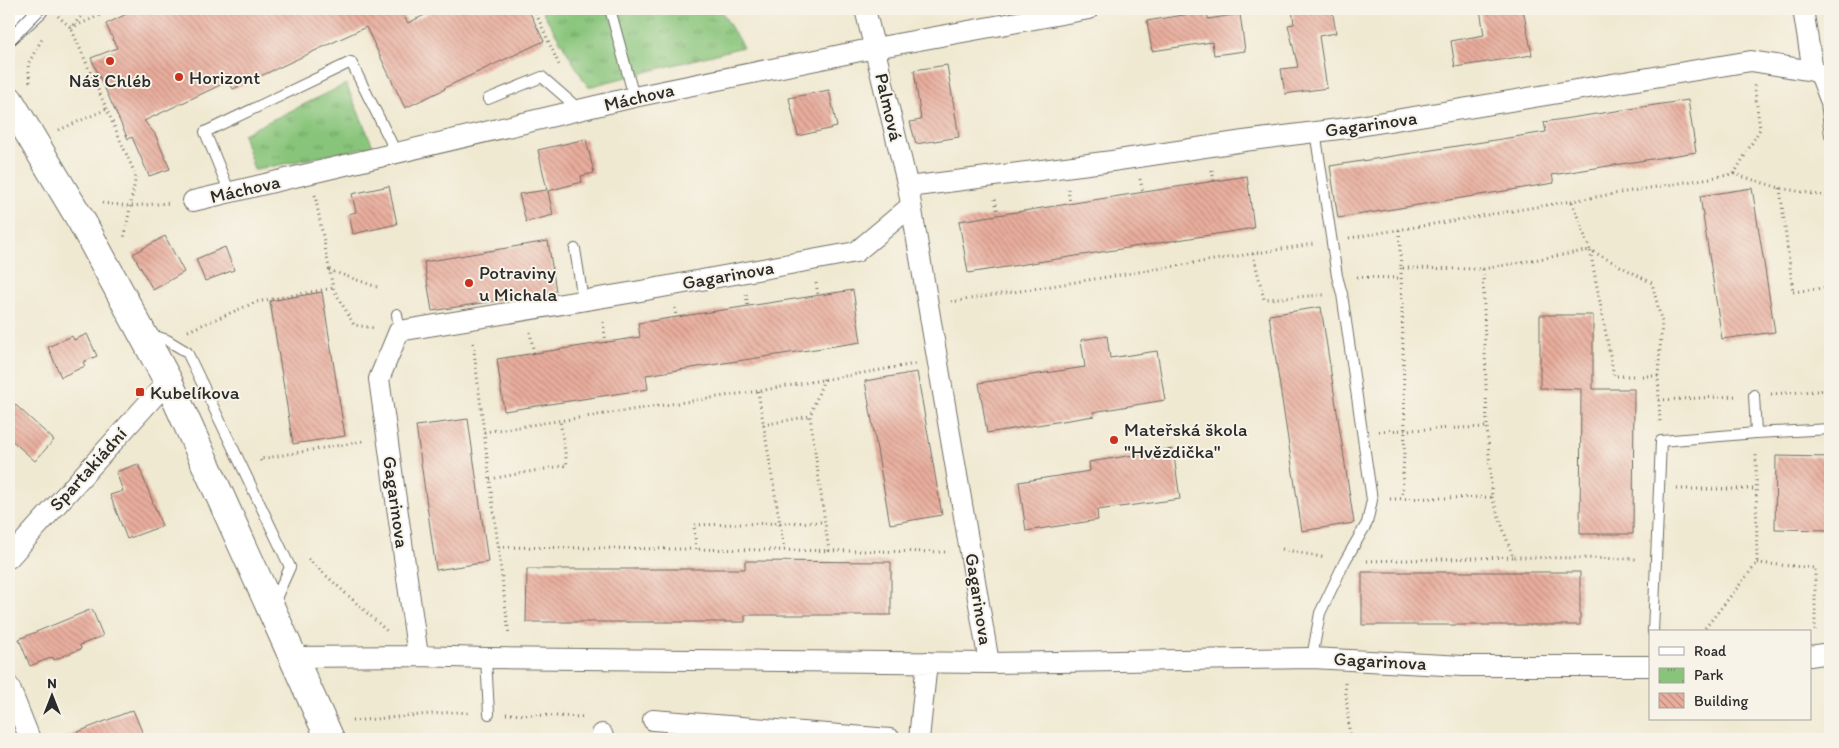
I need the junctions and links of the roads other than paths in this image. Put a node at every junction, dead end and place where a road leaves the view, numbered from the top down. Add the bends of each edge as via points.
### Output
1 (13, 9) edge
2 (38, 9) edge
3 (610, 9) edge
4 (865, 9) edge
5 (1089, 9) edge
6 (1803, 9) edge
7 (9, 15) edge
8 (9, 35) edge
9 (875, 48) junction
10 (1822, 74) edge
11 (634, 98) junction
12 (488, 99) dead end
13 (9, 100) edge
14 (581, 110) junction
15 (1316, 131) junction
16 (1830, 135) edge
17 (397, 154) junction
18 (230, 193) junction
19 (910, 197) junction
20 (193, 201) road end
21 (575, 249) dead end
22 (583, 300) junction
23 (155, 336) junction
24 (168, 381) junction
25 (1754, 395) dead end
26 (1830, 429) edge
27 (1756, 433) junction
28 (9, 558) edge
29 (271, 611) junction
30 (1653, 630) edge
31 (418, 656) junction
32 (292, 658) junction
33 (486, 658) junction
34 (1312, 658) junction
35 (927, 662) junction
36 (989, 663) junction
37 (1649, 666) edge
38 (9, 686) edge
39 (489, 714) dead end
40 (653, 720) dead end
41 (30, 739) edge
42 (330, 739) edge
43 (890, 739) edge
44 (919, 739) edge

1 - 7 street
2 - 8 street
3 - 11 lane
4 - 9 street, Palmová
5 - 9 street, Máchova
6 - 10 street
9 - 11 street, Máchova
9 - 19 street, Palmová
10 - 15 street, Gagarinova via 1751,62
10 - 16 lane
11 - 14 street, Máchova
12 - 14 lane via 542,77
13 - 23 street
14 - 17 street, Máchova
15 - 19 street, Gagarinova via 1112,161
15 - 34 lane via 1372,500 1367,523 1320,613
17 - 18 street, Máchova
17 - 18 lane via 352,62 205,132
18 - 20 street, Máchova
19 - 22 street, Gagarinova via 856,252
19 - 36 street, Gagarinova
21 - 22 lane
22 - 31 street, Gagarinova via 470,320 398,322 374,377
23 - 24 street
23 - 29 lane via 187,352 290,567
24 - 28 street, Spartakiádní
24 - 29 street
25 - 27 lane
26 - 27 lane
27 - 30 lane via 1661,441
29 - 32 street
31 - 32 street, Gagarinova
31 - 33 street, Gagarinova
32 - 42 street
33 - 35 street, Gagarinova
33 - 39 lane
34 - 36 street, Gagarinova
34 - 37 street, Gagarinova via 1463,666
35 - 36 street, Gagarinova
35 - 44 street
38 - 41 street
40 - 43 street

